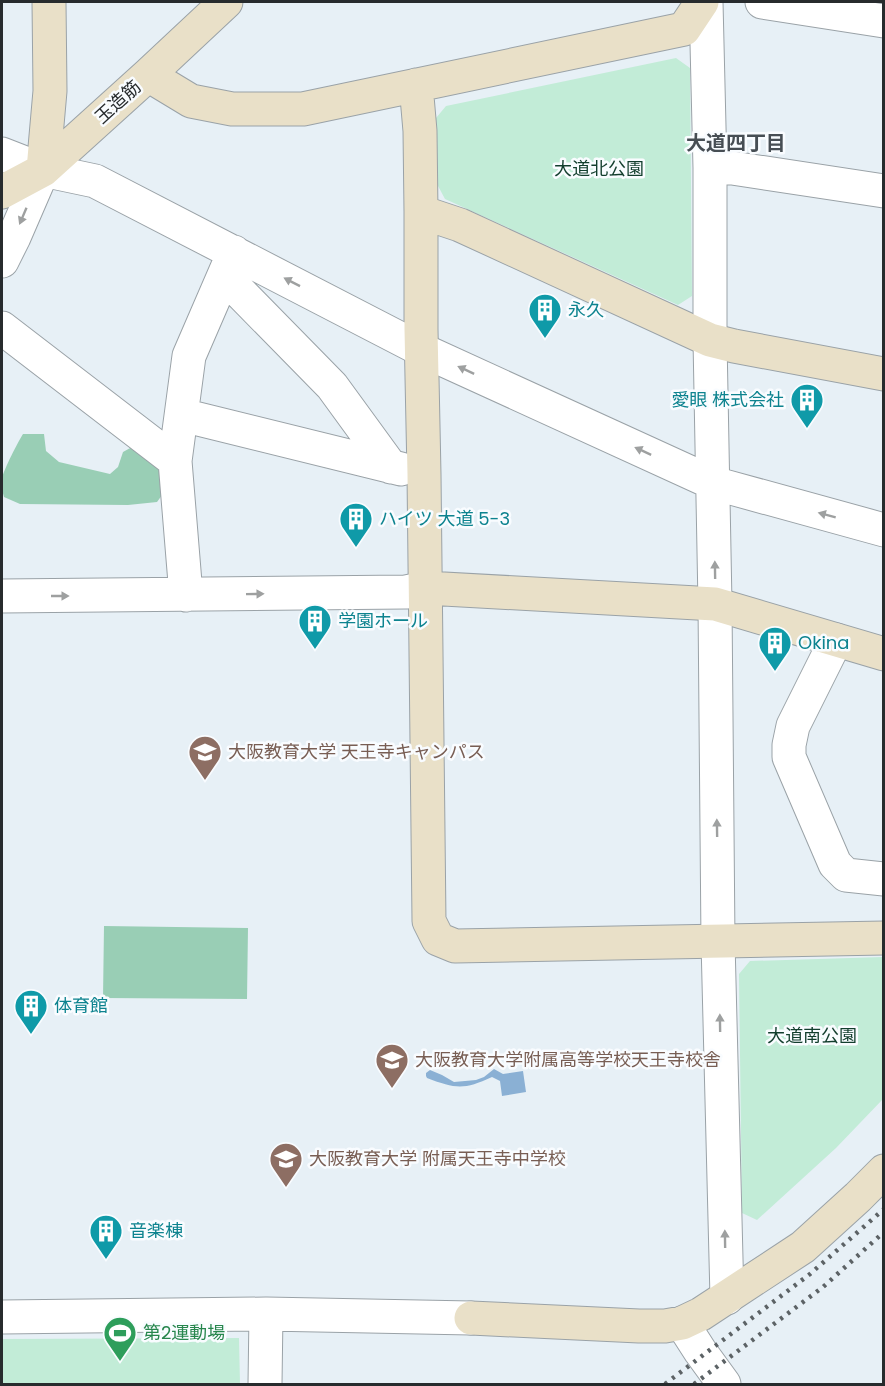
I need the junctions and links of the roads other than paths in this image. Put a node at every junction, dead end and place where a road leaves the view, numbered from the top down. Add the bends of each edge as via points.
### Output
1 (49, 2) edge
2 (226, 2) edge
3 (704, 2) edge
4 (762, 2) edge
5 (884, 21) edge
6 (148, 75) junction
7 (416, 85) junction
8 (2, 154) edge
9 (710, 168) junction
10 (43, 170) junction
11 (884, 191) edge
12 (2, 192) edge
13 (421, 212) junction
14 (2, 261) edge
15 (229, 264) junction
16 (2, 328) edge
17 (710, 340) junction
18 (422, 350) junction
19 (884, 374) edge
20 (182, 415) junction
21 (175, 461) junction
22 (391, 467) junction
23 (424, 474) junction
24 (713, 483) junction
25 (884, 530) edge
26 (426, 588) junction
27 (186, 595) junction
28 (2, 596) edge
29 (716, 604) junction
30 (836, 640) junction
31 (884, 654) edge
32 (884, 879) edge
33 (884, 938) edge
34 (718, 942) junction
35 (884, 1171) edge
36 (727, 1298) junction
37 (266, 1314) junction
38 (2, 1317) edge
39 (682, 1323) junction
40 (265, 1384) edge
41 (724, 1384) edge

1 - 10 street via 50,92
2 - 6 street, 玉造筋
3 - 7 street via 684,29
3 - 9 street
4 - 5 street
6 - 7 street via 191,101 232,109 303,109
6 - 10 street, 玉造筋
7 - 13 street
8 - 10 street
9 - 11 street
9 - 17 street
10 - 12 street, 玉造筋
10 -> 14 street
10 - 15 street via 95,181
13 - 17 street via 460,225
13 - 18 street
18 -> 15 street
15 - 20 street via 189,356
15 - 22 street via 333,386
16 - 21 street
17 - 19 street
17 - 24 street
18 - 23 street
24 -> 18 street
20 - 21 street
20 - 22 street
21 - 27 street
22 - 23 street
23 - 26 street
25 -> 24 street
29 -> 24 street
27 -> 26 street via 406,592
26 - 29 street
26 - 34 street via 429,921 438,939 455,946
28 -> 27 street
29 - 30 street
34 -> 29 street
30 - 31 street
30 - 32 street via 793,726 789,757 835,864 846,875
33 - 34 street
36 -> 34 street
35 - 36 street via 803,1247
36 - 39 street
37 - 38 street
37 - 39 street via 639,1326
37 - 40 street
39 - 41 street

